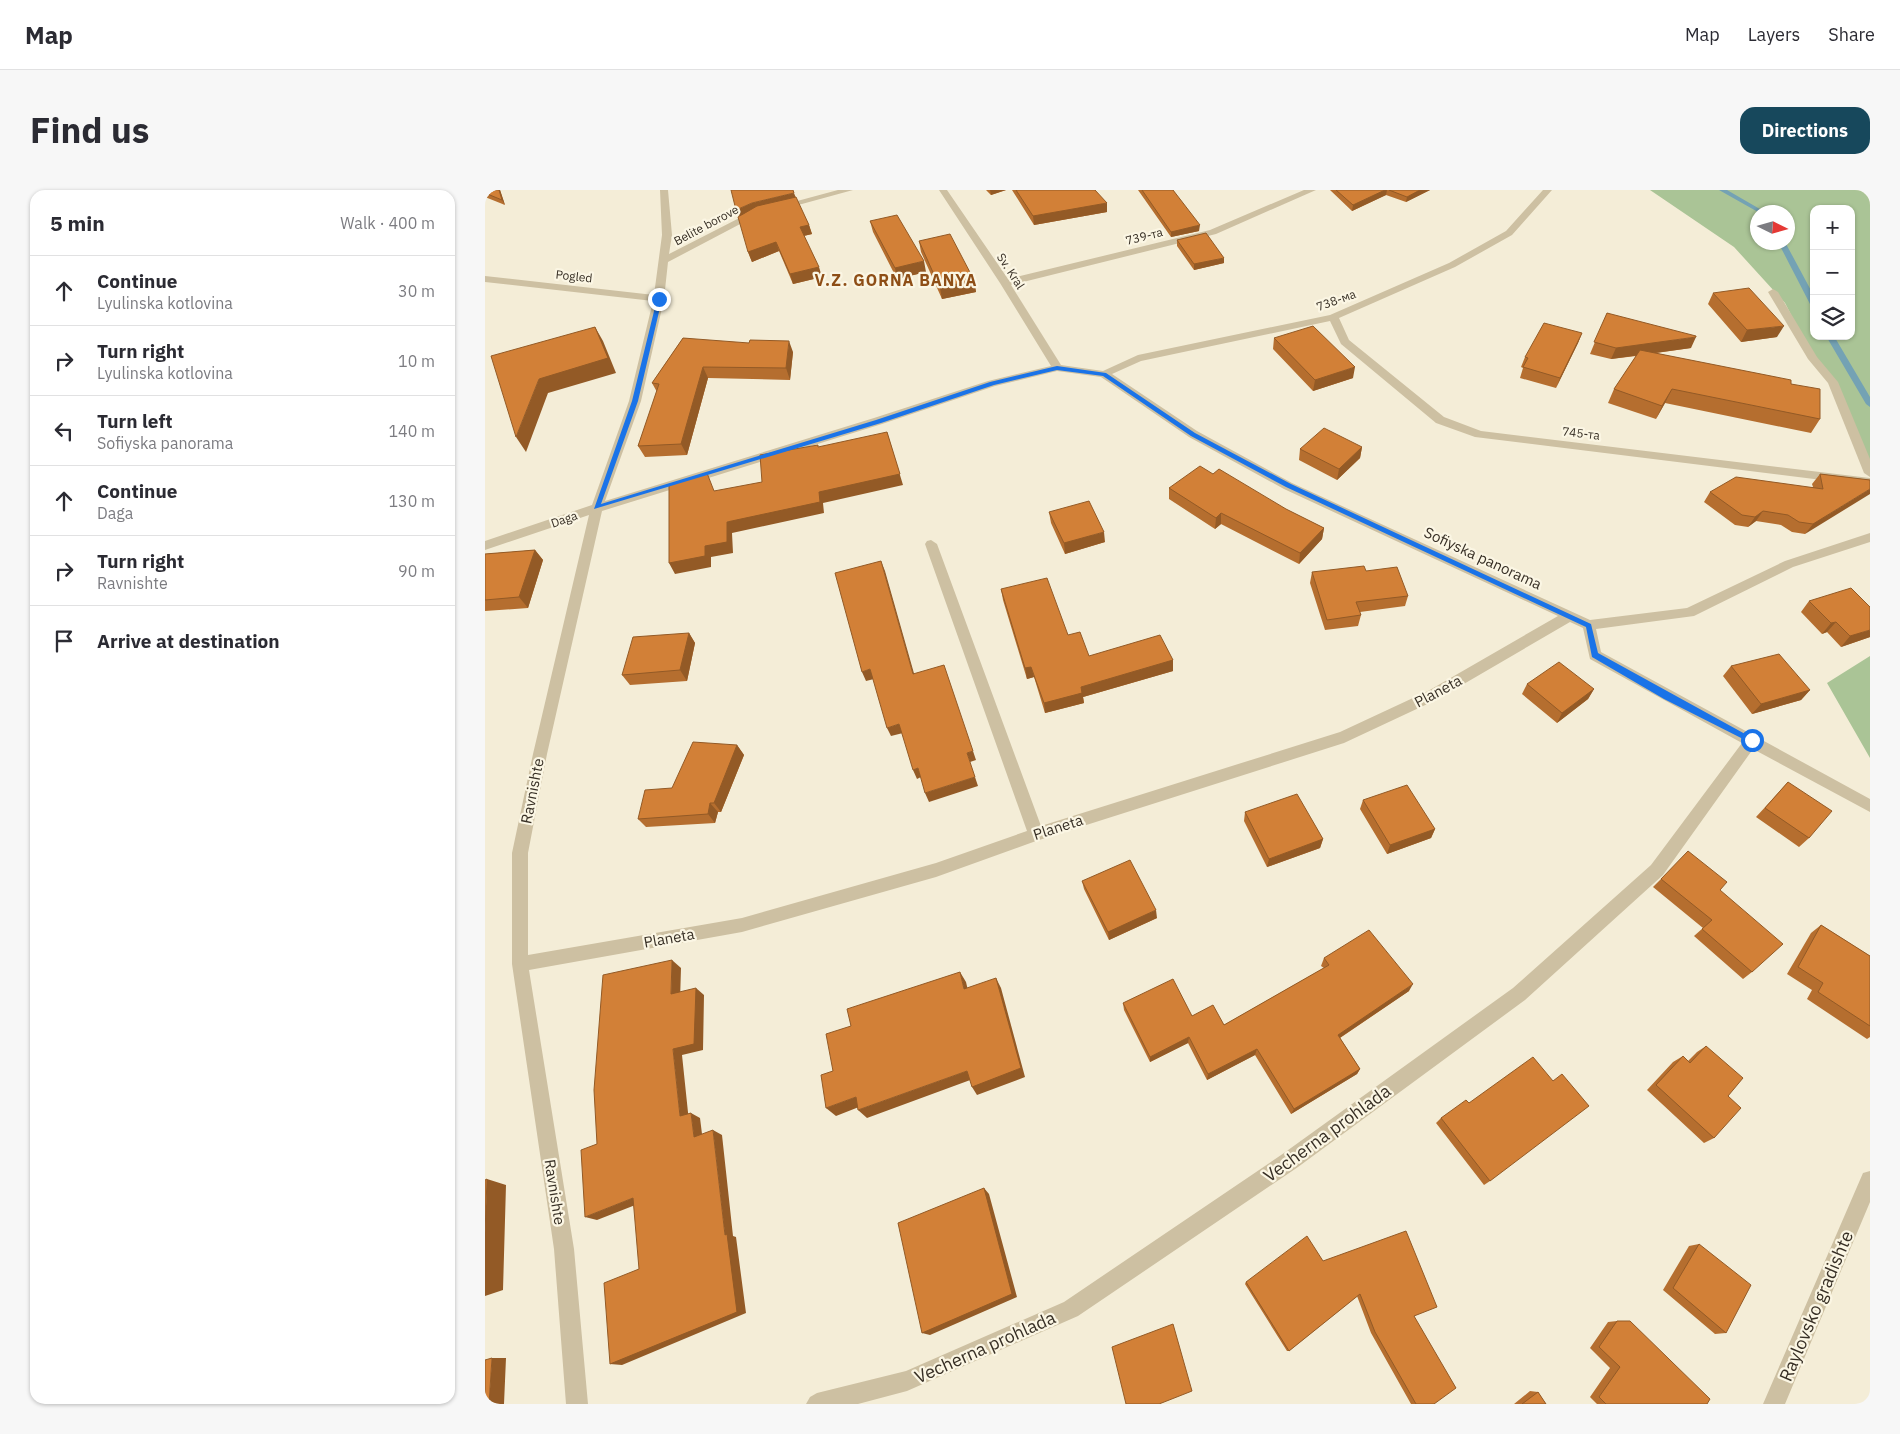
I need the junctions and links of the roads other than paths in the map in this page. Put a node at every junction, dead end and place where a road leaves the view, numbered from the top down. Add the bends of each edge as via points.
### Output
1 (664, 190) edge
2 (849, 190) edge
3 (943, 190) edge
4 (1312, 190) edge
5 (1548, 190) edge
6 (662, 262) junction
7 (485, 279) edge
8 (1005, 284) junction
9 (1773, 292) dead end
10 (659, 299) junction
11 (1333, 317) junction
12 (1057, 368) junction
13 (1104, 374) junction
14 (1870, 473) edge
15 (1870, 482) edge
16 (597, 508) junction
17 (1870, 537) edge
18 (931, 544) dead end
19 (485, 546) edge
20 (1570, 616) junction
21 (1589, 626) junction
22 (1752, 740) junction
23 (1870, 806) edge
24 (1036, 834) junction
25 (520, 964) junction
26 (1870, 1180) edge
27 (577, 1404) edge
28 (817, 1404) edge
29 (1774, 1404) edge

1 - 6 street, Ravnishte via 667,235
2 - 6 street, Belite borove via 757,212
3 - 8 street, Sv. Kral
4 - 8 street, 739-та via 1213,232
5 - 11 street, 738-ма via 1509,233 1452,265
6 - 10 street, Ravnishte
7 - 10 street, Pogled
8 - 12 street, Sv. Kral
9 - 14 street via 1813,359 1833,382
10 - 16 street, Ravnishte via 635,401
11 - 13 street, 738-ма via 1138,358
11 - 15 street, 745-та via 1345,342 1440,420 1479,434
12 - 13 street, Daga
12 - 16 street, Daga via 992,383
13 - 20 street, Sofiyska panorama via 1193,434 1288,486
16 - 19 street, Daga
16 - 25 street, Ravnishte via 520,852
17 - 21 street via 1789,564 1689,613
18 - 24 street
20 - 21 street, Sofiyska panorama
20 - 24 street, Planeta via 1433,695 1344,737
21 - 22 street via 1595,655
22 - 23 street
22 - 28 street, Vecherna prohlada via 1657,870 1519,994 1291,1160 1071,1309 907,1381
24 - 25 street, Planeta via 936,870 742,925
25 - 27 street, Ravnishte via 564,1249
26 - 29 street, Raylovsko gradishte

